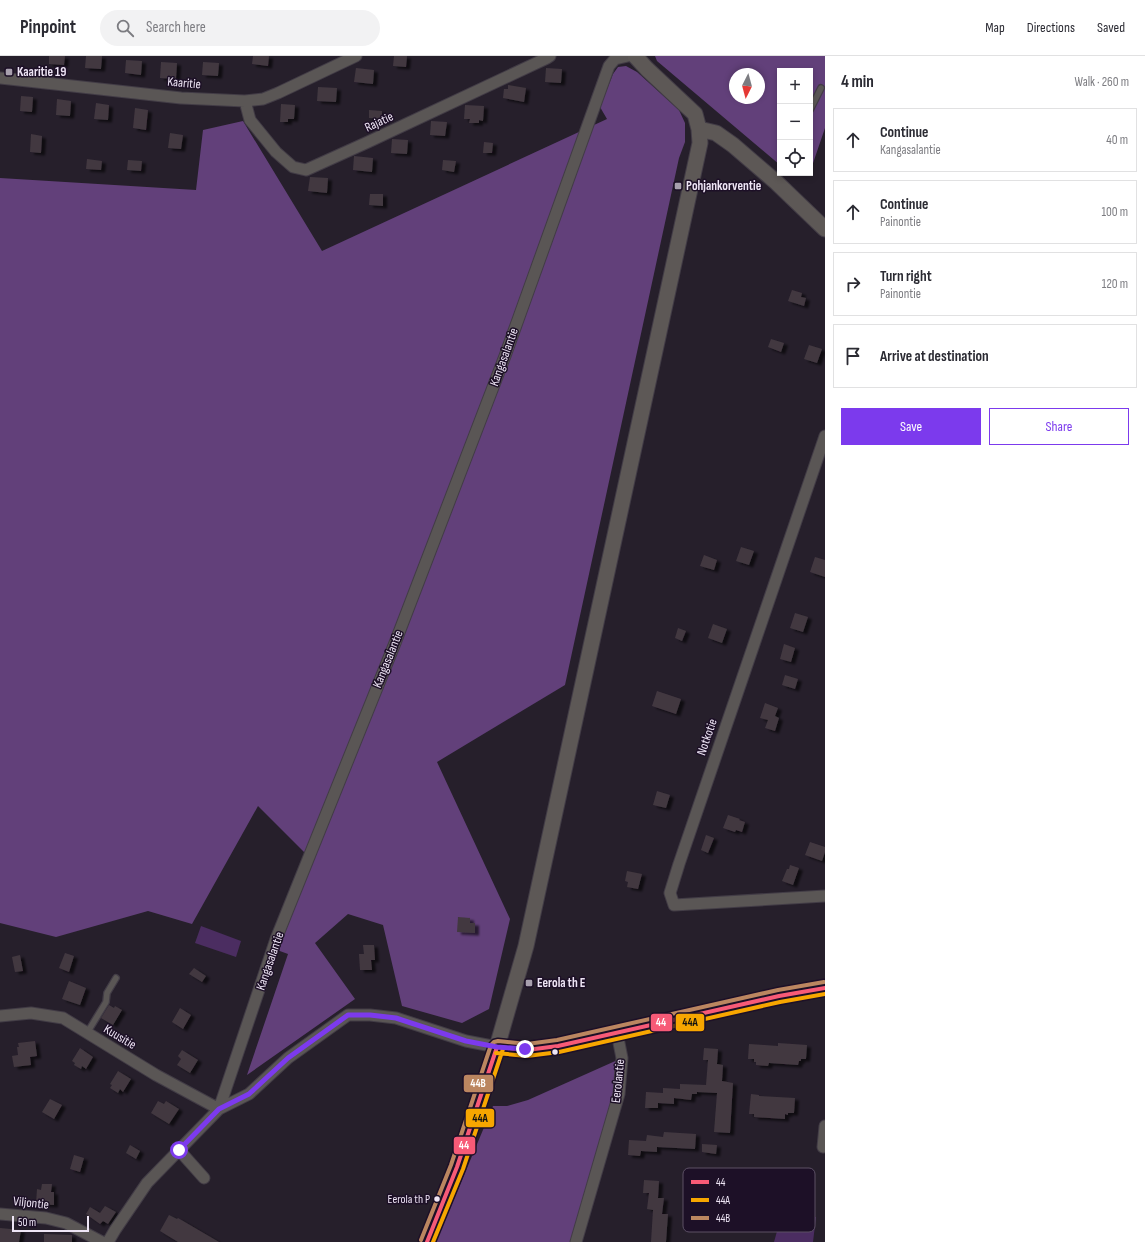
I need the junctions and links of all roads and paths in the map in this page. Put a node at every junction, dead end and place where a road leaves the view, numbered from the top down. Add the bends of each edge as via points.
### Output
1 (356, 56) edge
2 (550, 56) edge
3 (628, 56) edge
4 (635, 56) edge
5 (0, 78) edge
6 (822, 88) dead end
7 (245, 101) junction
8 (813, 104) edge
9 (699, 129) junction
10 (825, 229) edge
11 (825, 436) edge
12 (825, 896) edge
13 (116, 978) dead end
14 (825, 988) edge
15 (0, 1016) edge
16 (87, 1033) junction
17 (617, 1033) junction
18 (497, 1047) junction
19 (219, 1109) junction
20 (825, 1126) edge
21 (823, 1147) dead end
22 (179, 1150) junction
23 (204, 1178) dead end
24 (0, 1214) edge
25 (102, 1242) edge
26 (108, 1242) edge
27 (427, 1242) edge
28 (576, 1242) edge

1 - 7 street, Kaaritie via 278,93 263,99
2 - 7 street, Rajatie via 306,170 293,167 276,152 250,120
3 - 19 street, Kangasalantie via 615,60 610,66 496,378 395,643 276,940
4 - 9 main road via 695,114
5 - 7 street, Kaaritie via 181,98
6 - 8 lane
9 - 10 main road via 716,133 733,145 777,180
9 - 18 main road via 700,143 696,164 528,938
11 - 12 street, Notkotie via 670,893 674,905
13 - 16 lane via 107,993 106,1002
14 - 17 main road
15 - 16 street, Kuusitie via 31,1013 63,1018
16 - 19 street, Kuusitie
17 - 18 main road via 527,1050
17 - 28 street, Eerolantie via 622,1058 619,1094
18 - 19 street via 466,1041 396,1018 348,1015 288,1058 249,1094
18 - 27 main road via 457,1167
19 - 22 street, Kangasalantie
20 - 21 street
22 - 23 street
22 - 26 street, Kangasalantie via 147,1183
24 - 25 street, Viljontie via 46,1218 66,1223

